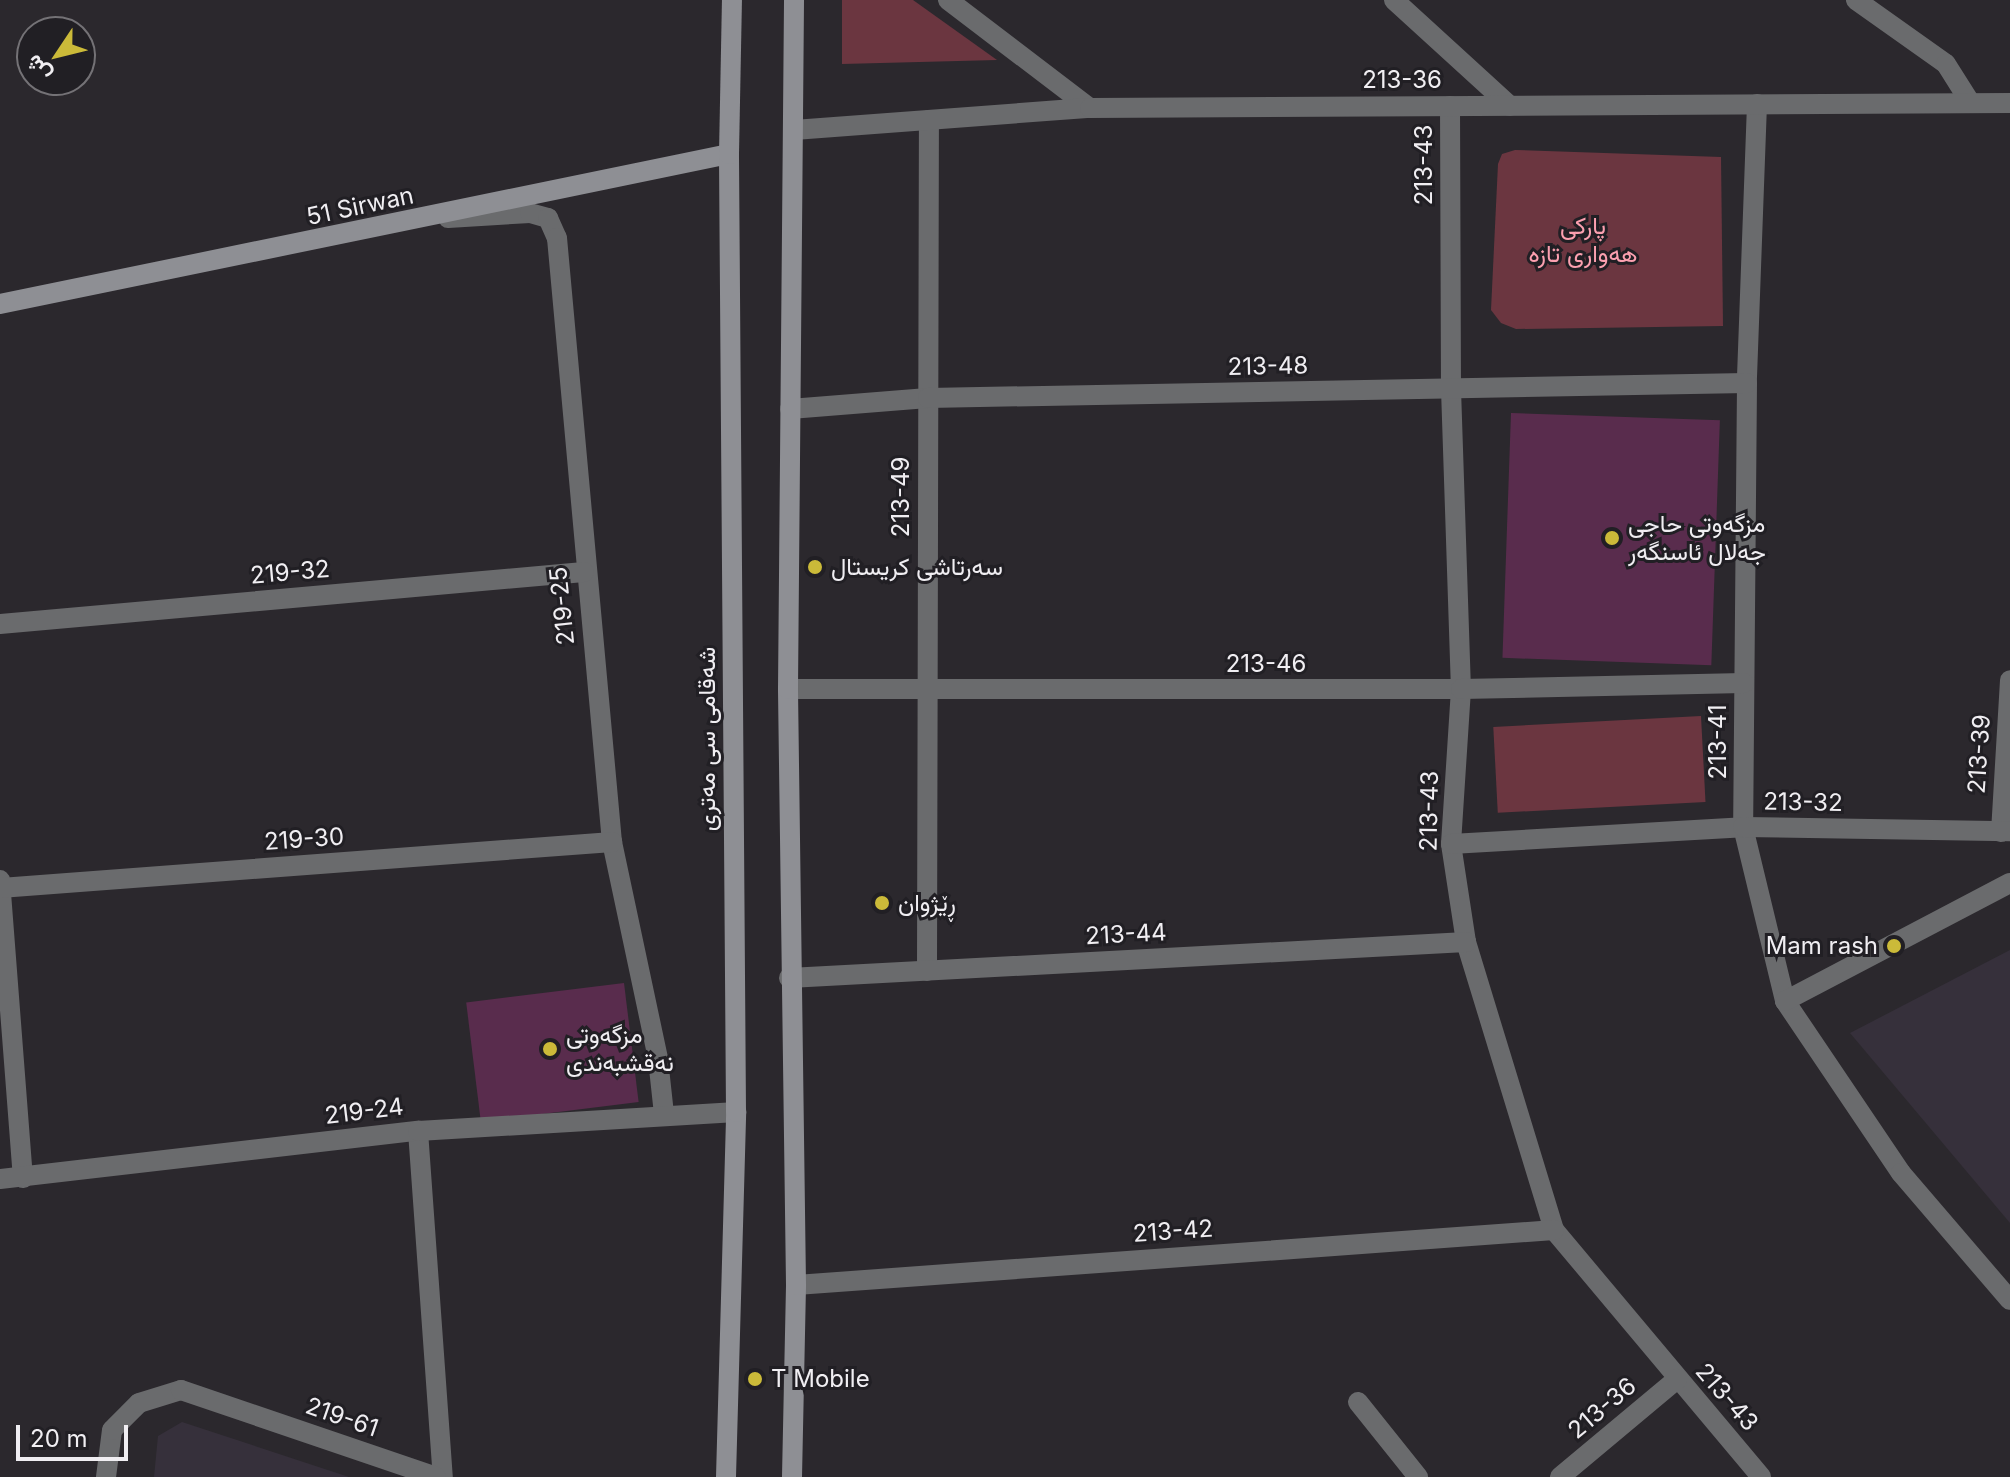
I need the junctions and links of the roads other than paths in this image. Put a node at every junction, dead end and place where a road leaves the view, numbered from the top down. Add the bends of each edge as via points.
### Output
1 (732, 0) edge
2 (794, 0) edge
3 (948, 0) edge
4 (1394, 0) edge
5 (1856, 0) edge
6 (1970, 102) junction
7 (2010, 103) edge
8 (1757, 104) junction
9 (1450, 106) junction
10 (1510, 106) junction
11 (1090, 108) junction
12 (929, 120) junction
13 (794, 130) junction
14 (729, 154) junction
15 (420, 220) junction
16 (0, 304) edge
17 (1747, 383) junction
18 (1451, 389) junction
19 (928, 398) junction
20 (790, 409) junction
21 (584, 572) junction
22 (0, 624) edge
23 (2010, 680) edge
24 (1744, 683) junction
25 (788, 689) junction
26 (1461, 689) junction
27 (927, 691) junction
28 (1743, 827) junction
29 (2005, 832) edge
30 (612, 842) junction
31 (1451, 844) junction
32 (0, 880) edge
33 (2010, 883) edge
34 (0, 888) edge
35 (1466, 942) junction
36 (927, 971) junction
37 (789, 978) junction
38 (1785, 1001) junction
39 (736, 1112) junction
40 (664, 1114) junction
41 (418, 1131) junction
42 (23, 1178) junction
43 (0, 1179) edge
44 (1554, 1230) junction
45 (796, 1285) junction
46 (2010, 1300) edge
47 (1677, 1379) junction
48 (1358, 1402) dead end
49 (106, 1477) edge
50 (436, 1477) edge
51 (443, 1477) edge
52 (726, 1477) edge
53 (792, 1477) edge
54 (1418, 1477) edge
55 (1560, 1477) edge
56 (1761, 1477) edge

1 - 14 main road, شەقامی سی مەتری
2 - 13 main road
3 - 11 street
4 - 10 street
5 - 6 street via 1946,64
6 - 7 street, 213-36
6 - 8 street, 213-36
8 - 10 street, 213-36
8 - 17 street, 213-41
9 - 10 street, 213-36
9 - 11 street, 213-36
9 - 18 street, 213-43
11 - 12 street, 213-36
12 - 13 street, 213-36
12 - 19 street, 213-49
13 - 20 main road
14 - 15 main road, 51 Sirwan
14 - 39 main road, شەقامی سی مەتری
15 - 16 main road, 51 Sirwan
15 - 21 street, 219-25 via 530,213 548,218 557,238
17 - 18 street, 213-48
17 - 24 street, 213-41
18 - 19 street, 213-48
18 - 26 street, 213-43
19 - 20 street, 213-48
19 - 27 street, 213-49
20 - 25 main road
21 - 22 street, 219-32
21 - 30 street, 219-25
23 - 29 street, 213-39
24 - 26 street, 213-46
24 - 28 street, 213-41
25 - 27 street, 213-46
25 - 37 main road
26 - 27 street, 213-46
26 - 31 street, 213-43
27 - 36 street, 213-49
28 - 29 street, 213-32
28 - 31 street, 213-32
28 - 38 street, 213-41
30 - 34 street, 219-30
30 - 40 street, 219-25 via 658,1059
31 - 35 street, 213-43
32 - 34 street
33 - 38 street
34 - 42 street
35 - 36 street, 213-44
35 - 44 street, 213-43
36 - 37 street, 213-44
37 - 45 main road
38 - 46 street, 213-41 via 1901,1173
39 - 40 street, 219-24
39 - 52 main road, شەقامی سی مەتری
40 - 41 street, 219-24
41 - 42 street, 219-24
41 - 51 street
42 - 43 street, 219-24
44 - 45 street, 213-42
44 - 47 street, 213-43
45 - 53 main road
47 - 55 street, 213-36
47 - 56 street, 213-43
48 - 54 street
49 - 50 street, 219-61 via 112,1430 139,1403 181,1390

